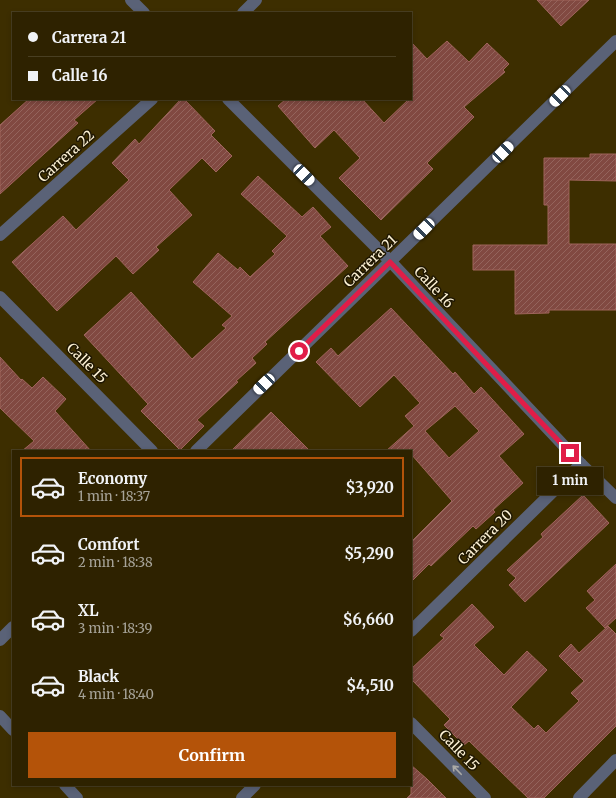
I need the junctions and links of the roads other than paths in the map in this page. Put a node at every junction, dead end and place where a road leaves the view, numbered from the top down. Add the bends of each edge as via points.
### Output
1 (131, 0) edge
2 (256, 0) edge
3 (143, 12) edge
4 (244, 12) edge
5 (616, 41) edge
6 (151, 100) edge
7 (229, 100) edge
8 (0, 235) edge
9 (390, 262) junction
10 (0, 297) edge
11 (151, 450) edge
12 (197, 450) edge
13 (581, 464) junction
14 (616, 498) edge
15 (12, 628) edge
16 (412, 630) edge
17 (0, 640) edge
18 (0, 716) edge
19 (412, 724) edge
20 (12, 729) edge
21 (616, 760) edge
22 (66, 786) edge
23 (254, 786) edge
24 (77, 798) edge
25 (242, 798) edge
26 (485, 798) edge
27 (579, 798) edge

1 - 3 street
2 - 4 street
5 - 9 street, Carrera 21
6 - 8 street, Carrera 22
7 - 9 street, Calle 16
9 - 12 street, Carrera 21
9 - 13 street, Calle 16
10 - 11 street, Calle 15
13 - 14 street, Calle 16
13 - 16 street, Carrera 20
15 - 17 street
18 - 20 street
26 -> 19 street, Calle 15
21 - 27 street
22 - 24 street
23 - 25 street

